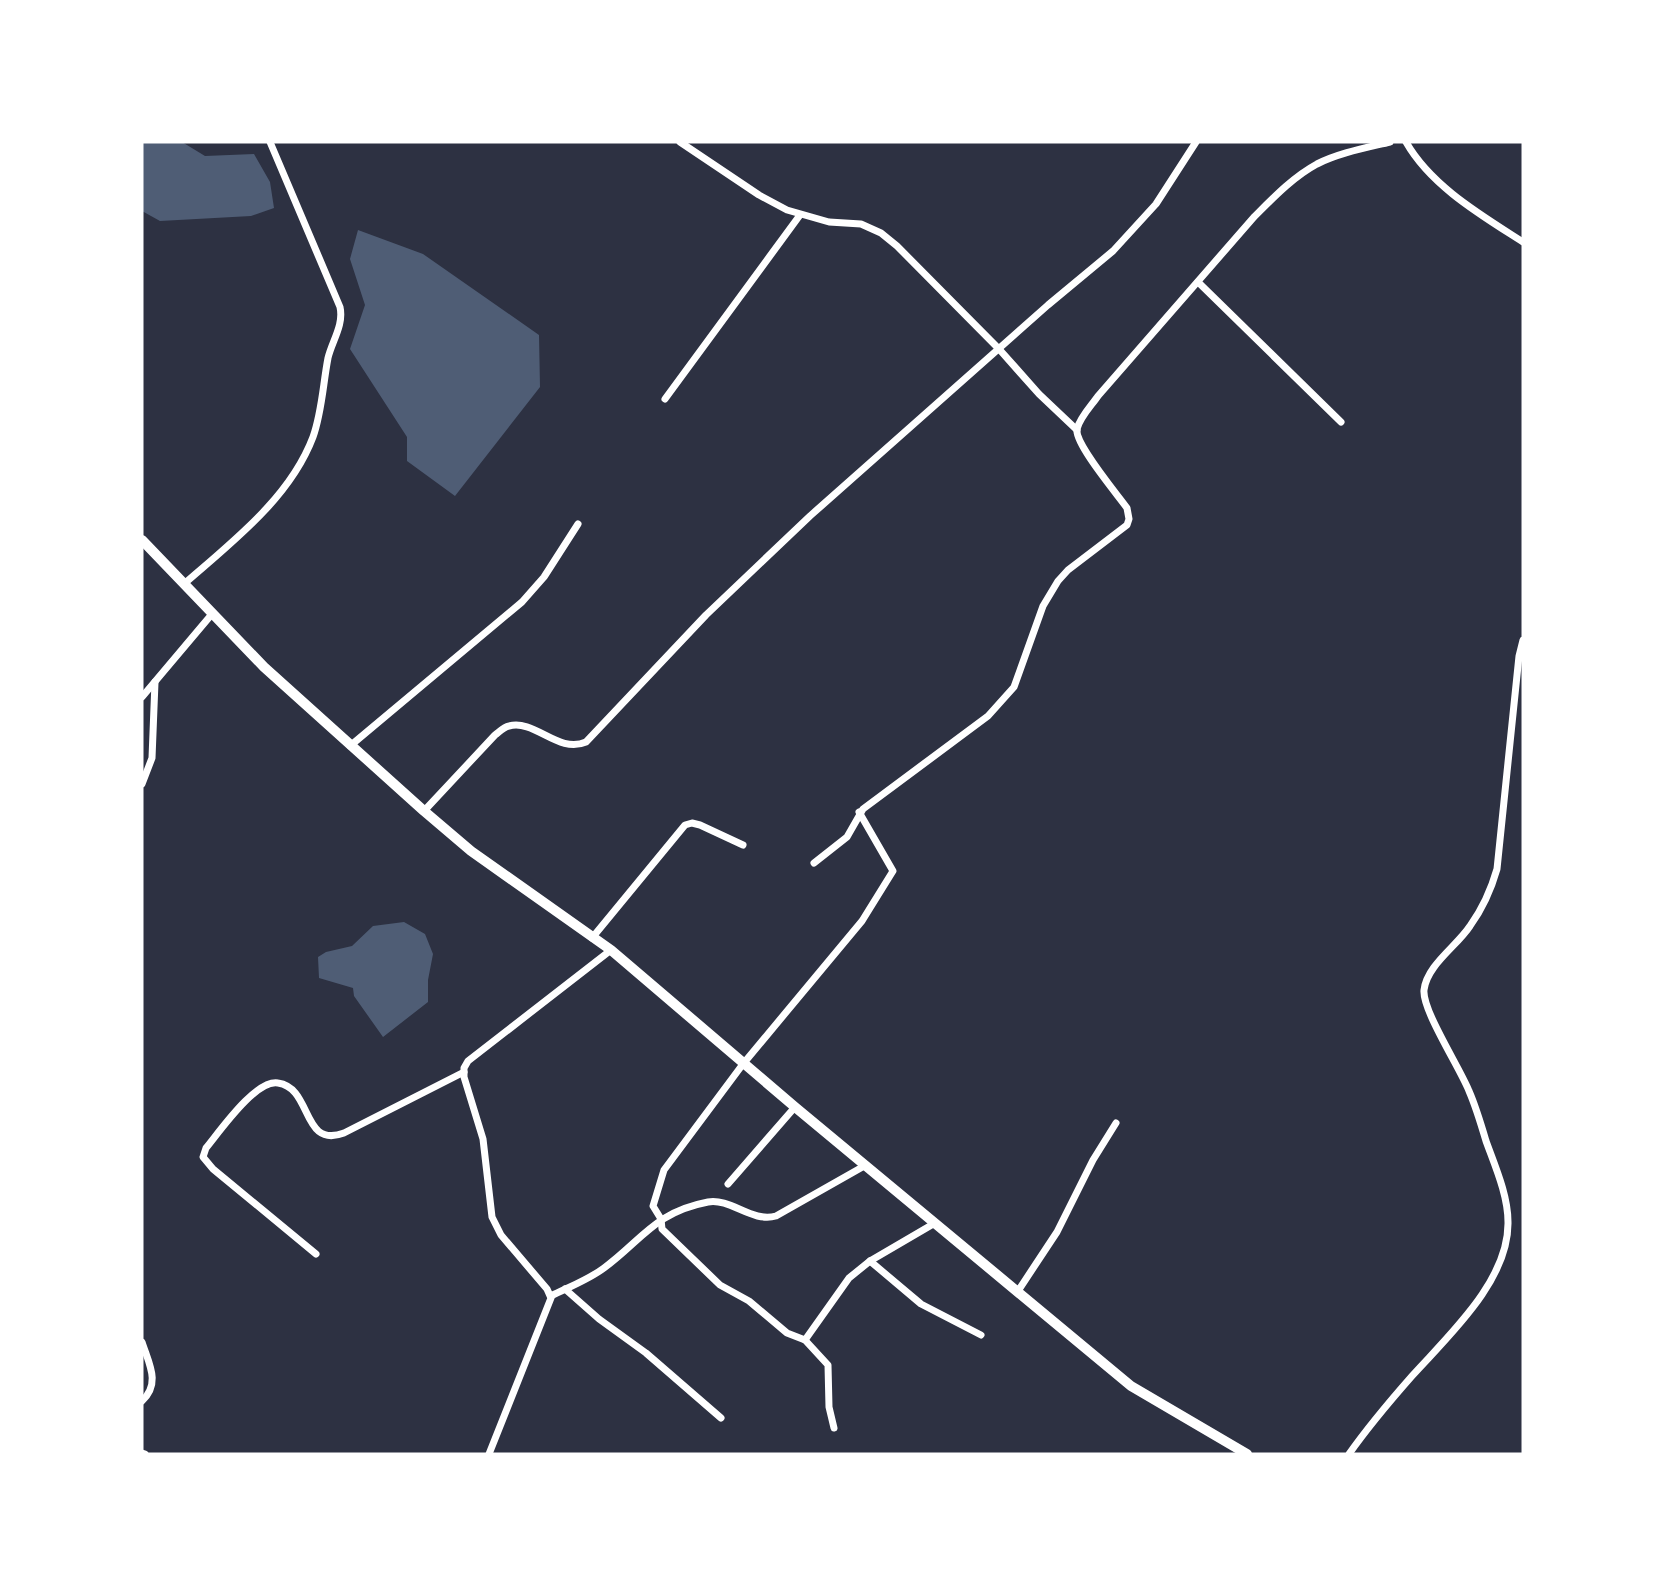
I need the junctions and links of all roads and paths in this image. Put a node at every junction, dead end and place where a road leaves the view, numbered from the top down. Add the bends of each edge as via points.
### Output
1 (270, 142) edge
2 (681, 142) edge
3 (1196, 142) edge
4 (1390, 142) edge
5 (1406, 142) edge
6 (800, 215) junction
7 (1523, 242) edge
8 (1198, 282) junction
9 (999, 349) junction
10 (664, 398) dead end
11 (1341, 422) dead end
12 (1077, 430) junction
13 (578, 524) dead end
14 (142, 540) edge
15 (184, 584) junction
16 (212, 614) junction
17 (1523, 639) edge
18 (155, 681) junction
19 (142, 697) edge
20 (350, 746) junction
21 (142, 784) edge
22 (424, 811) junction
23 (859, 812) junction
24 (743, 845) dead end
25 (814, 863) dead end
26 (592, 937) junction
27 (611, 950) junction
28 (743, 1064) junction
29 (464, 1072) junction
30 (795, 1107) junction
31 (1116, 1123) dead end
32 (866, 1165) junction
33 (728, 1184) dead end
34 (661, 1219) junction
35 (935, 1223) junction
36 (316, 1254) dead end
37 (870, 1261) junction
38 (565, 1289) junction
39 (1018, 1291) junction
40 (551, 1296) junction
41 (981, 1335) dead end
42 (805, 1340) junction
43 (142, 1342) edge
44 (142, 1401) edge
45 (721, 1418) dead end
46 (834, 1428) dead end
47 (489, 1454) edge
48 (1247, 1454) edge
49 (1349, 1454) edge

1 - 15 street via 340,307 341,319 328,358 314,435 298,468 248,527
2 - 6 street via 760,195
3 - 9 street via 1135,230
4 - 8 street via 1335,156 1300,175 1254,217
5 - 7 street via 1446,188
6 - 9 street via 861,224 881,233
6 - 10 street
8 - 11 street
8 - 12 street via 1098,396
9 - 12 street
9 - 22 street via 800,525 706,615 586,742 571,746 526,727 505,727
12 - 23 street via 1083,447 1127,508 1127,525 1068,570 1049,593 1022,670 1004,700
13 - 20 street via 522,602
14 - 15 main road
15 - 16 main road
16 - 18 street
16 - 20 main road
17 - 49 street via 1497,869 1469,928 1431,972 1424,991 1470,1091 1501,1182 1508,1221 1506,1247 1479,1299
18 - 19 street
18 - 21 street via 152,758
20 - 22 main road
22 - 26 main road via 471,851
23 - 25 street via 847,837
23 - 28 street via 892,871 862,921
24 - 26 street via 688,823
26 - 27 main road
27 - 28 main road
27 - 29 street via 468,1061
28 - 30 main road
28 - 34 street via 664,1170 653,1206
29 - 36 street via 331,1137 315,1128 293,1090 279,1083 265,1084 206,1148 203,1157 213,1170
29 - 40 street via 483,1139 489,1206 496,1226
30 - 32 main road
30 - 33 street
31 - 39 street via 1057,1232
32 - 34 street via 776,1216 763,1218 713,1202
32 - 35 main road
34 - 38 street via 604,1268
34 - 42 street via 662,1229 720,1285 749,1301 787,1333
35 - 37 street
35 - 39 main road
37 - 41 street via 921,1304
37 - 42 street via 849,1278
38 - 40 street
38 - 45 street
39 - 48 main road via 1131,1386
40 - 47 street
42 - 46 street via 828,1365
43 - 44 street via 153,1384

